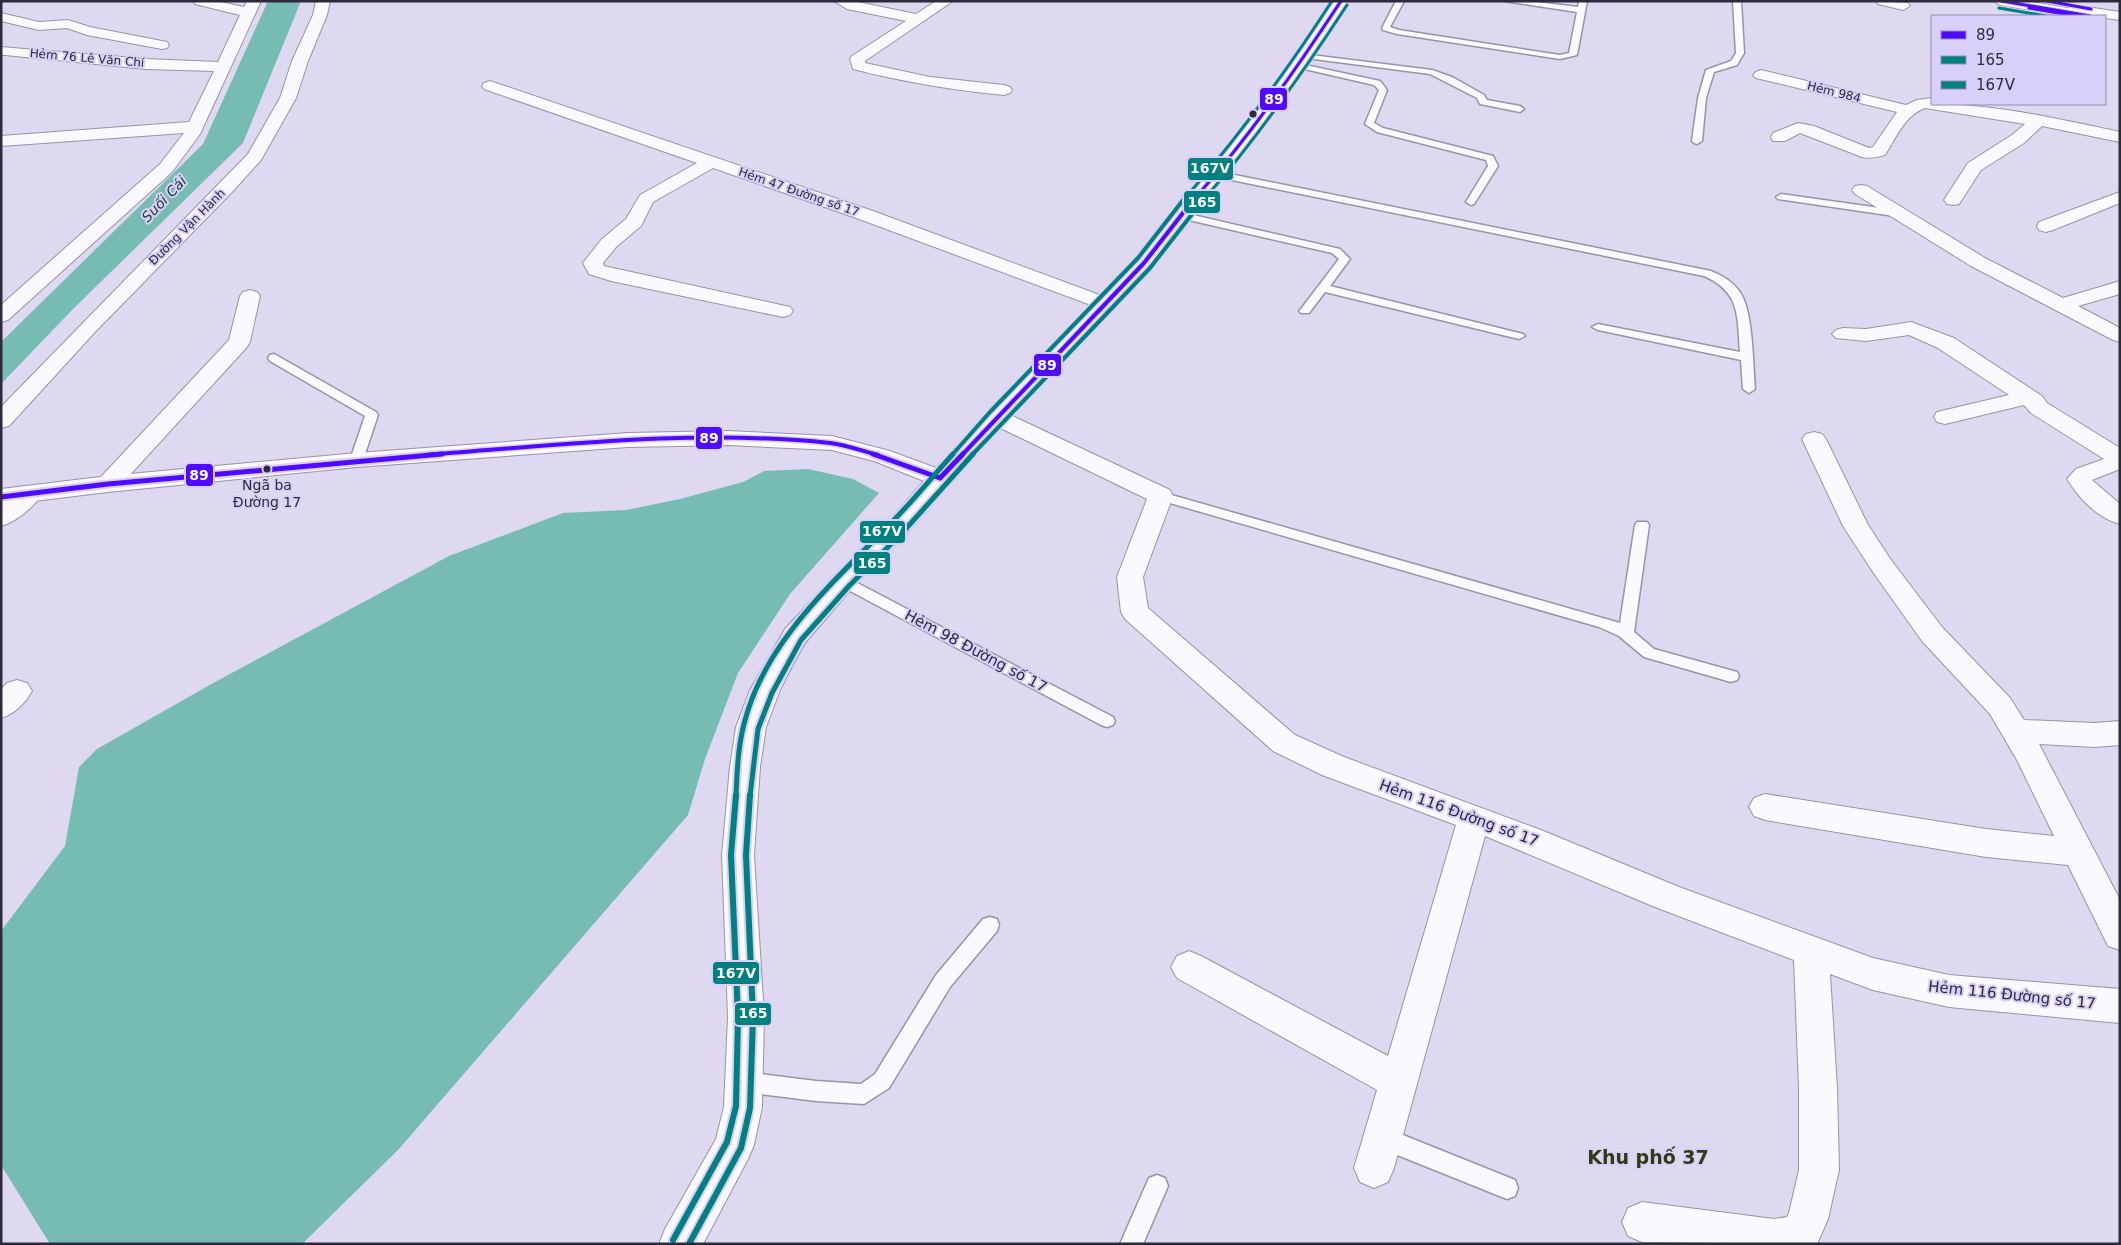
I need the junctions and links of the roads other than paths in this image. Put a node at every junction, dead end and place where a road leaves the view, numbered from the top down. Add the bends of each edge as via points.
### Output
1 (200, 1) edge
2 (323, 1) edge
3 (841, 1) edge
4 (946, 1) edge
5 (1341, 1) edge
6 (1400, 1) edge
7 (1508, 1) edge
8 (1583, 1) edge
9 (1737, 1) edge
10 (1883, 1) edge
11 (2000, 1) edge
12 (2030, 1) edge
13 (2078, 1) edge
14 (1904, 6) dead end
15 (251, 7) edge
16 (2120, 9) edge
17 (1582, 10) junction
18 (2084, 15) edge
19 (2120, 16) edge
20 (1, 17) edge
21 (919, 19) junction
22 (2106, 19) edge
23 (2120, 22) edge
24 (25, 38) dead end
25 (162, 45) dead end
26 (3, 52) edge
27 (1302, 60) junction
28 (223, 67) junction
29 (1761, 75) dead end
30 (490, 86) dead end
31 (1004, 90) dead end
32 (1931, 103) edge
33 (1942, 105) edge
34 (1520, 109) dead end
35 (1907, 110) junction
36 (2038, 121) junction
37 (195, 127) junction
38 (1779, 137) dead end
39 (2120, 137) edge
40 (1697, 141) dead end
41 (4, 148) edge
42 (711, 162) junction
43 (1215, 174) junction
44 (1861, 190) dead end
45 (2120, 197) edge
46 (1781, 198) dead end
47 (1953, 200) dead end
48 (1471, 202) dead end
49 (1901, 214) junction
50 (1180, 215) junction
51 (2046, 226) dead end
52 (2120, 287) edge
53 (1323, 288) junction
54 (250, 296) dead end
55 (1106, 304) junction
56 (2061, 305) junction
57 (783, 311) dead end
58 (1305, 311) dead end
59 (1, 316) edge
60 (1598, 327) dead end
61 (1844, 334) dead end
62 (1519, 336) dead end
63 (2120, 336) edge
64 (1745, 357) junction
65 (274, 358) dead end
66 (1749, 389) dead end
67 (2028, 397) junction
68 (996, 417) junction
69 (1944, 417) dead end
70 (1, 421) edge
71 (1814, 438) dead end
72 (2120, 459) edge
73 (357, 460) junction
74 (940, 478) junction
75 (108, 484) junction
76 (30, 494) junction
77 (1161, 496) junction
78 (1, 497) edge
79 (2120, 516) edge
80 (1, 518) edge
81 (1642, 525) dead end
82 (844, 581) junction
83 (1626, 634) junction
84 (1731, 676) dead end
85 (1107, 721) dead end
86 (2015, 731) junction
87 (2120, 733) edge
88 (1765, 807) dead end
89 (1474, 818) junction
90 (2077, 852) junction
91 (990, 925) dead end
92 (2120, 935) edge
93 (1811, 950) junction
94 (1189, 967) dead end
95 (2120, 1006) edge
96 (744, 1082) junction
97 (1399, 1082) junction
98 (1378, 1153) joint
99 (1157, 1186) dead end
100 (1507, 1188) dead end
101 (1642, 1222) dead end
102 (680, 1244) edge
103 (1131, 1244) edge

1 - 15 main road via 233,10
2 - 70 main road, Đường Vận Hành via 288,98 255,156
3 - 21 main road
4 - 21 main road
5 - 27 main road
6 - 17 lane via 1386,28 1560,57 1573,55
7 - 17 lane
8 - 17 lane
9 - 40 lane via 1740,53 1734,63 1710,70 1702,98
10 - 14 main road
11 - 18 main road
12 - 19 main road
13 - 16 main road
15 - 28 main road
20 - 25 main road via 39,26 68,24 87,31
21 - 31 main road via 857,59 858,66 883,73
22 - 23 main road
24 - 26 main road, Hẻm 76 Lê Văn Chí
26 - 28 main road, Hẻm 76 Lê Văn Chí
27 - 34 lane via 1432,72 1482,97 1483,102
27 - 43 main road
27 - 48 lane via 1377,82 1383,90 1369,124 1380,130 1490,158 1493,166
28 - 37 main road
29 - 35 main road, Hẻm 984
30 - 42 main road, Hẻm 47 Đường số 17
32 - 35 main road via 1924,101
33 - 36 main road
35 - 38 main road via 1879,151 1868,153 1798,128
36 - 39 main road
36 - 47 main road via 2018,139 1974,167
37 - 41 main road via 24,140
37 - 59 main road via 166,168
42 - 55 main road, Hẻm 47 Đường số 17 via 866,215
42 - 57 main road via 646,199 634,222 597,256 596,270
43 - 50 main road
43 - 64 lane via 1707,273 1720,278 1736,295
44 - 49 main road
45 - 51 main road
46 - 49 lane
49 - 56 main road via 1978,262
50 - 53 lane via 1336,251 1345,259
50 - 55 main road via 1144,263
52 - 56 main road
53 - 58 lane
53 - 62 lane
54 - 75 main road via 239,342
55 - 68 main road
56 - 63 main road
60 - 64 lane
61 - 67 main road via 1866,335 1911,328 1946,343
64 - 66 lane
65 - 73 lane via 372,415
67 - 69 main road
67 - 72 main road via 2039,408
68 - 74 main road
68 - 77 main road
71 - 86 main road via 1856,526 1882,566 1932,634 2000,706
72 - 79 main road via 2079,478 2090,493
73 - 74 main road via 628,440 728,438 832,443 882,456
73 - 75 main road
74 - 82 main road via 897,528
75 - 76 main road
76 - 78 main road
76 - 80 main road
77 - 83 lane via 1598,621
77 - 89 main road, Hẻm 116 Đường số 17 via 1130,577 1135,612 1284,743 1334,766
81 - 83 lane
82 - 85 lane, Hẻm 98 Đường số 17
82 - 96 main road via 795,636 765,690 750,726 738,855 746,1017
83 - 84 lane via 1649,653
86 - 87 main road
86 - 90 main road
88 - 90 main road via 1986,843
89 - 93 main road, Hẻm 116 Đường số 17 via 1667,897
89 - 97 main road
90 - 92 main road
91 - 96 lane via 943,981 882,1081 864,1094
93 - 95 main road, Hẻm 116 Đường số 17 via 1873,974 1949,991
93 - 101 main road via 1819,1170 1808,1219 1799,1236 1774,1240
94 - 97 main road
96 - 102 main road via 734,1145
97 - 98 main road
98 - 100 lane
99 - 103 lane

